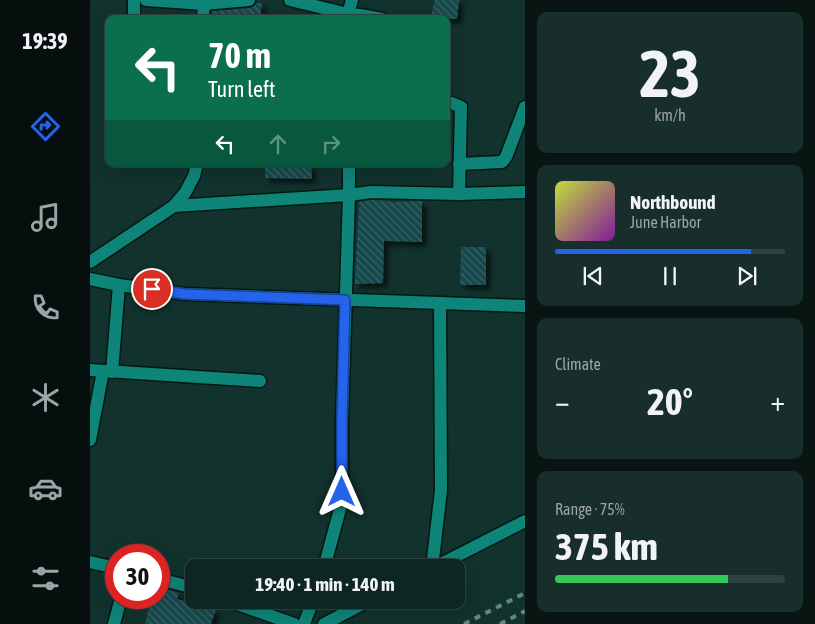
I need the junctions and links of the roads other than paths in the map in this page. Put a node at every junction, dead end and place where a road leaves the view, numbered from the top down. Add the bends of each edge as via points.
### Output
1 (134, 0) edge
2 (146, 0) edge
3 (249, 0) edge
4 (290, 0) edge
5 (352, 0) edge
6 (204, 2) edge
7 (348, 14) junction
8 (134, 15) edge
9 (204, 15) edge
10 (360, 15) edge
11 (450, 103) edge
12 (525, 107) edge
13 (459, 164) junction
14 (196, 167) edge
15 (349, 167) edge
16 (525, 192) edge
17 (459, 194) junction
18 (349, 195) junction
19 (174, 206) junction
20 (90, 262) edge
21 (90, 279) edge
22 (119, 285) junction
23 (345, 300) junction
24 (440, 303) junction
25 (525, 306) edge
26 (102, 371) edge
27 (260, 381) dead end
28 (91, 424) edge
29 (90, 440) edge
30 (525, 521) edge
31 (326, 559) edge
32 (433, 559) edge
33 (450, 559) edge
34 (90, 562) edge
35 (105, 565) edge
36 (170, 582) edge
37 (185, 586) edge
38 (118, 609) edge
39 (252, 609) edge
40 (310, 609) edge
41 (353, 609) edge
42 (114, 624) edge
43 (294, 624) edge
44 (304, 624) edge
45 (324, 624) edge

1 - 8 street
2 - 6 street
3 - 6 street
4 - 7 street
5 - 7 street
6 - 9 street
7 - 10 street
11 - 13 street via 461,107 462,112
12 - 13 street via 502,162
13 - 17 street
14 - 19 street via 185,193
15 - 18 street
16 - 17 street
17 - 18 street via 372,192
18 - 19 street
18 - 23 street
19 - 20 street
21 - 22 street
22 - 23 street via 185,294
22 - 26 street
23 - 24 street
23 - 31 street via 342,492
24 - 25 street
24 - 32 street via 441,490
26 - 27 street
26 - 28 street
28 - 29 street
30 - 33 street
34 - 35 street
36 - 37 street
38 - 42 street
39 - 43 street
40 - 44 street
41 - 45 street

